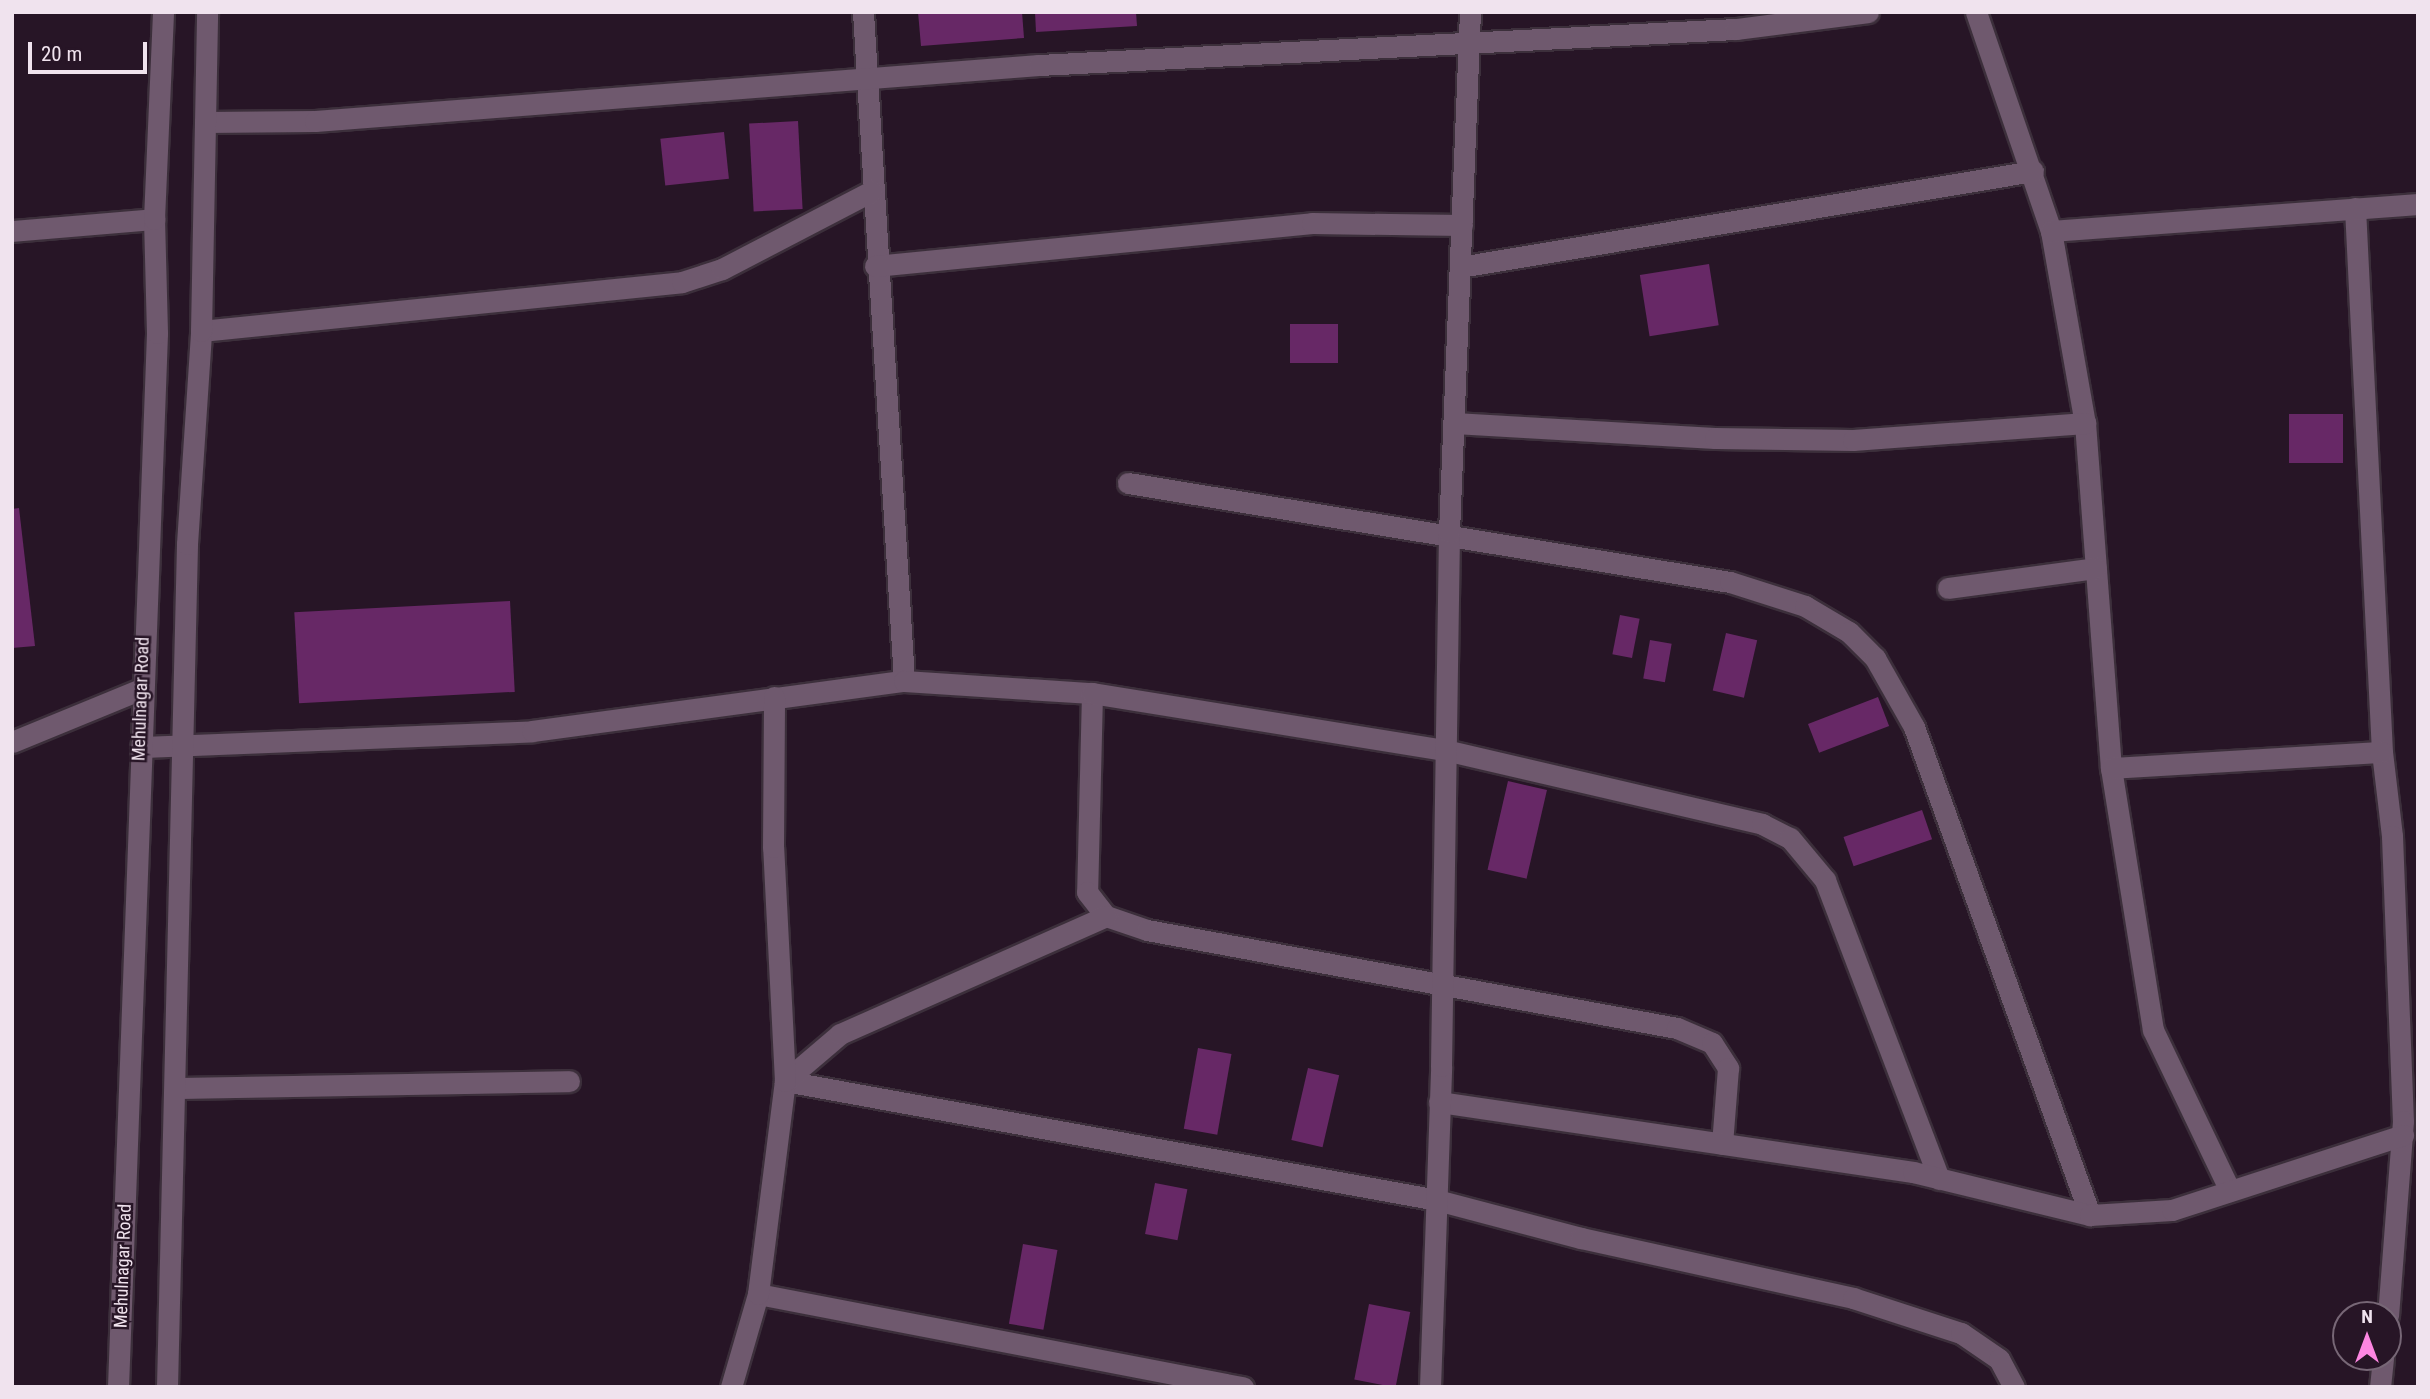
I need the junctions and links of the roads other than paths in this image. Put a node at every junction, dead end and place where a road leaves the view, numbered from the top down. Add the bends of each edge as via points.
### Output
1 (163, 12) edge
2 (207, 12) edge
3 (863, 12) edge
4 (1470, 12) edge
5 (1868, 12) edge
6 (1976, 12) edge
7 (1469, 42) junction
8 (866, 77) junction
9 (205, 122) junction
10 (2033, 171) junction
11 (872, 191) junction
12 (2418, 204) edge
13 (2355, 208) junction
14 (154, 219) junction
15 (1462, 225) junction
16 (2051, 230) junction
17 (12, 231) edge
18 (875, 266) junction
19 (1460, 267) junction
20 (201, 331) junction
21 (1454, 423) junction
22 (2085, 423) junction
23 (1128, 482) dead end
24 (1449, 532) junction
25 (2096, 568) junction
26 (1948, 588) dead end
27 (904, 681) junction
28 (141, 690) junction
29 (1092, 693) junction
30 (774, 697) junction
31 (12, 742) edge
32 (184, 745) junction
33 (141, 747) junction
34 (1445, 750) junction
35 (2382, 752) junction
36 (2110, 768) junction
37 (1106, 916) junction
38 (1441, 985) junction
39 (569, 1081) dead end
40 (785, 1081) junction
41 (175, 1088) junction
42 (1439, 1102) junction
43 (2403, 1135) junction
44 (1722, 1144) junction
45 (1939, 1180) junction
46 (2230, 1191) junction
47 (1437, 1200) junction
48 (2090, 1215) junction
49 (758, 1294) junction
50 (2389, 1301) edge
51 (118, 1387) edge
52 (167, 1387) edge
53 (731, 1387) edge
54 (1243, 1387) edge
55 (1430, 1387) edge
56 (2014, 1387) edge

1 - 14 street, Mehulnagar Road
2 - 9 street
3 - 8 street
4 - 7 street
5 - 7 street via 1736,29
6 - 10 street
7 - 8 street
7 - 15 street
8 - 9 street via 315,121
8 - 11 street
9 - 20 street
10 - 16 street
10 - 19 street
11 - 18 street
11 - 20 street via 722,269 682,282
12 - 13 street
13 - 16 street
13 - 35 street
14 - 17 street
14 - 28 street, Mehulnagar Road via 157,333
15 - 18 street via 1312,223
15 - 19 street
16 - 22 street
18 - 27 street via 896,507
19 - 21 street
20 - 32 street via 187,544
21 - 22 street via 1716,438 1853,440
21 - 24 street
22 - 25 street
23 - 24 street
24 - 34 street
24 - 48 street via 1730,582 1805,606 1849,632 1875,658 1914,727
25 - 26 street
25 - 36 street
27 - 29 street
27 - 30 street
28 - 31 street
28 - 33 street, Mehulnagar Road
29 - 34 street
29 - 37 street via 1087,892
30 - 32 street via 531,731
30 - 40 street via 773,847
32 - 33 street
32 - 41 street
33 - 51 street, Mehulnagar Road
34 - 38 street
34 - 45 street via 1762,824 1790,838 1825,880
35 - 36 street
35 - 43 street via 2392,836
36 - 46 street via 2153,1030
37 - 38 street via 1147,930
37 - 40 street via 840,1034
38 - 42 street
38 - 44 street via 1677,1028 1712,1043 1728,1068
39 - 41 street
40 - 47 street
40 - 49 street
41 - 52 street
42 - 44 street
42 - 47 street
43 - 46 street
43 - 50 street
44 - 45 street
45 - 48 street
46 - 48 street via 2172,1210
47 - 55 street
47 - 56 street via 1903,1313 1961,1333 1999,1359
49 - 53 street
49 - 54 street

